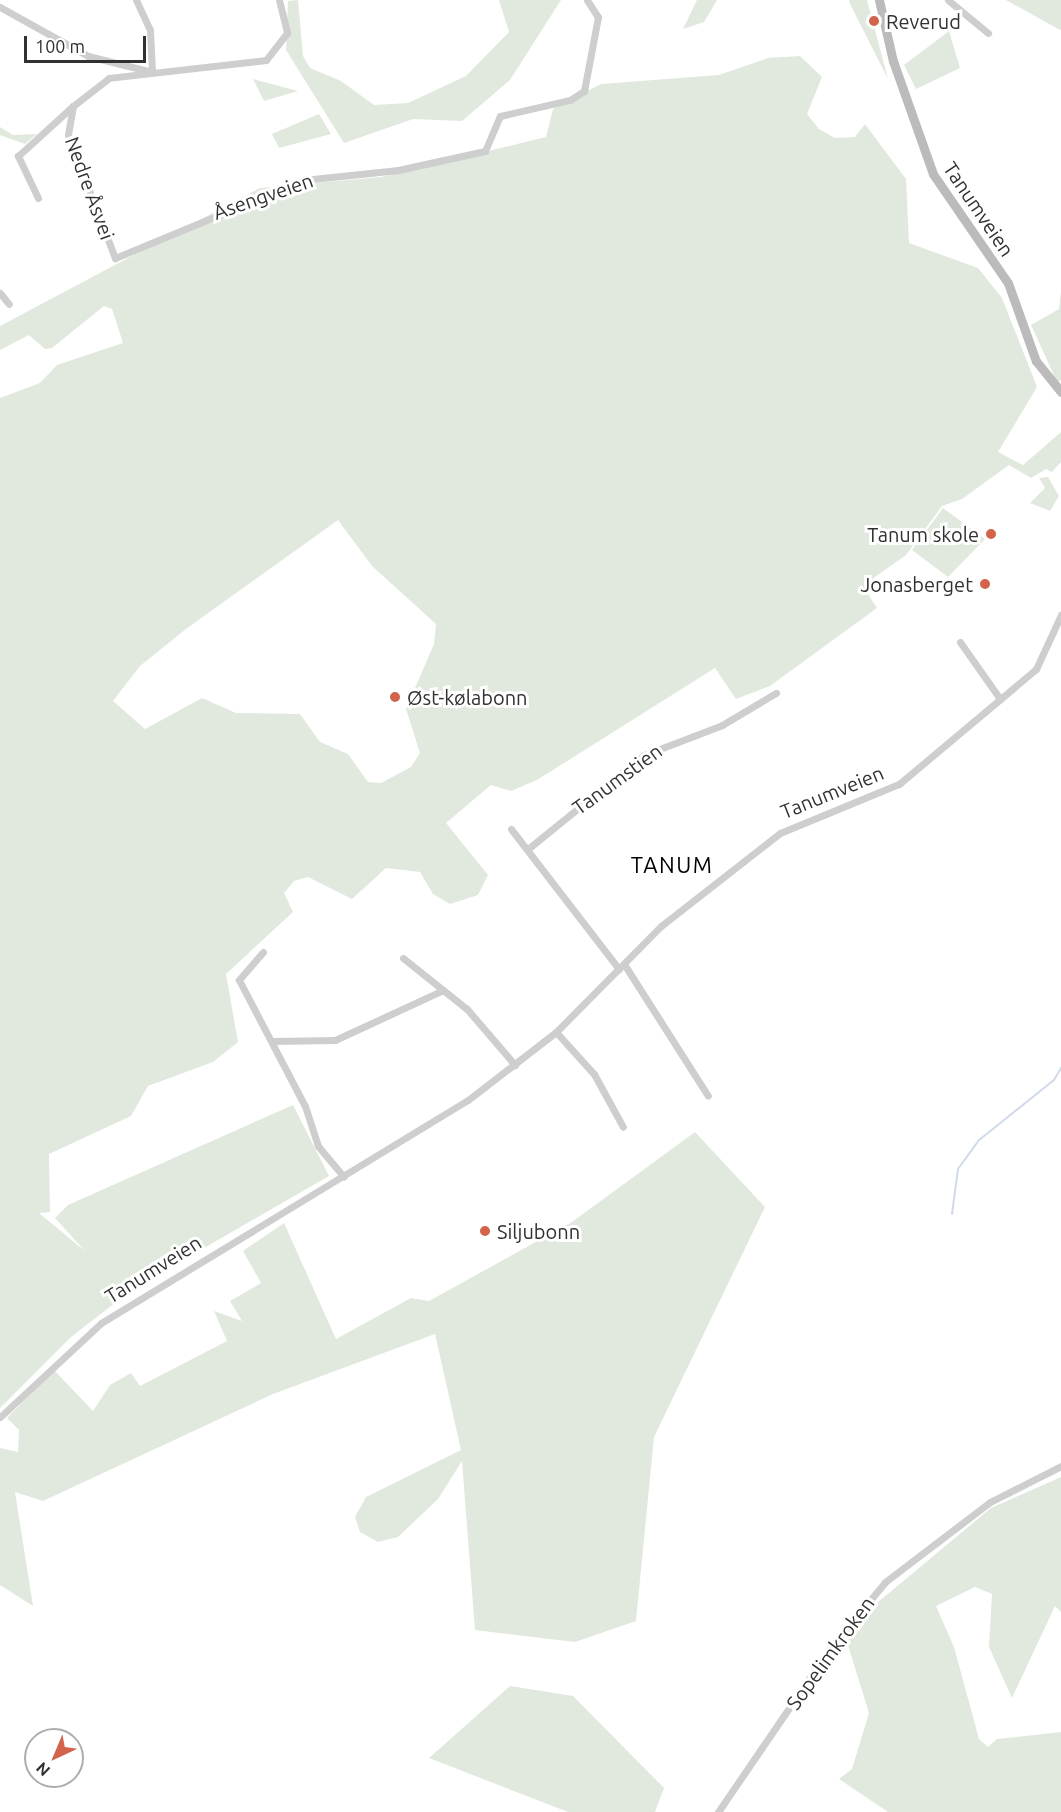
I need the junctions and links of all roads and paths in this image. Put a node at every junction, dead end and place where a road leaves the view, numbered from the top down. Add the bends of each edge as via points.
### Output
1 (136, 0) edge
2 (587, 0) edge
3 (879, 0) edge
4 (948, 0) edge
5 (282, 1) edge
6 (0, 7) edge
7 (988, 33) dead end
8 (152, 72) junction
9 (73, 106) junction
10 (38, 198) dead end
11 (115, 258) joint
12 (0, 293) edge
13 (9, 304) dead end
14 (1061, 392) edge
15 (1061, 615) edge
16 (960, 642) dead end
17 (776, 693) dead end
18 (1000, 699) junction
19 (511, 829) dead end
20 (530, 848) junction
21 (263, 952) dead end
22 (403, 958) dead end
23 (622, 967) junction
24 (443, 990) junction
25 (556, 1032) junction
26 (273, 1041) junction
27 (515, 1065) junction
28 (708, 1096) dead end
29 (623, 1127) dead end
30 (344, 1177) junction
31 (0, 1417) edge
32 (1061, 1466) edge
33 (718, 1812) edge

1 - 8 street via 150,30
2 - 11 street, Åsengveien via 598,17 584,91 570,100 500,116 489,147 398,170 303,180
3 - 14 main road, Tanumveien via 893,61 933,174 1008,283 1036,361
4 - 7 street
5 - 8 street, Nedre Åsvei via 287,33 266,60
6 - 8 street via 88,56
8 - 9 street, Nedre Åsvei via 109,78
9 - 10 street via 18,156
9 - 11 street, Nedre Åsvei via 68,135
12 - 13 street
15 - 18 street, Tanumveien via 1043,659
16 - 18 street
17 - 20 street, Tanumstien via 722,725 644,755
18 - 23 street, Tanumveien via 894,788 780,833 661,927
19 - 20 street
20 - 23 street
21 - 26 street via 240,980
22 - 24 street
23 - 25 street, Tanumveien
23 - 28 street
24 - 26 street via 335,1040
24 - 27 street
25 - 27 street, Tanumveien
25 - 29 street via 594,1074
26 - 30 street via 318,1146
27 - 30 street, Tanumveien via 437,1122
30 - 31 street, Tanumveien via 101,1323
32 - 33 street, Sopelimkroken via 990,1502 885,1582 828,1651

